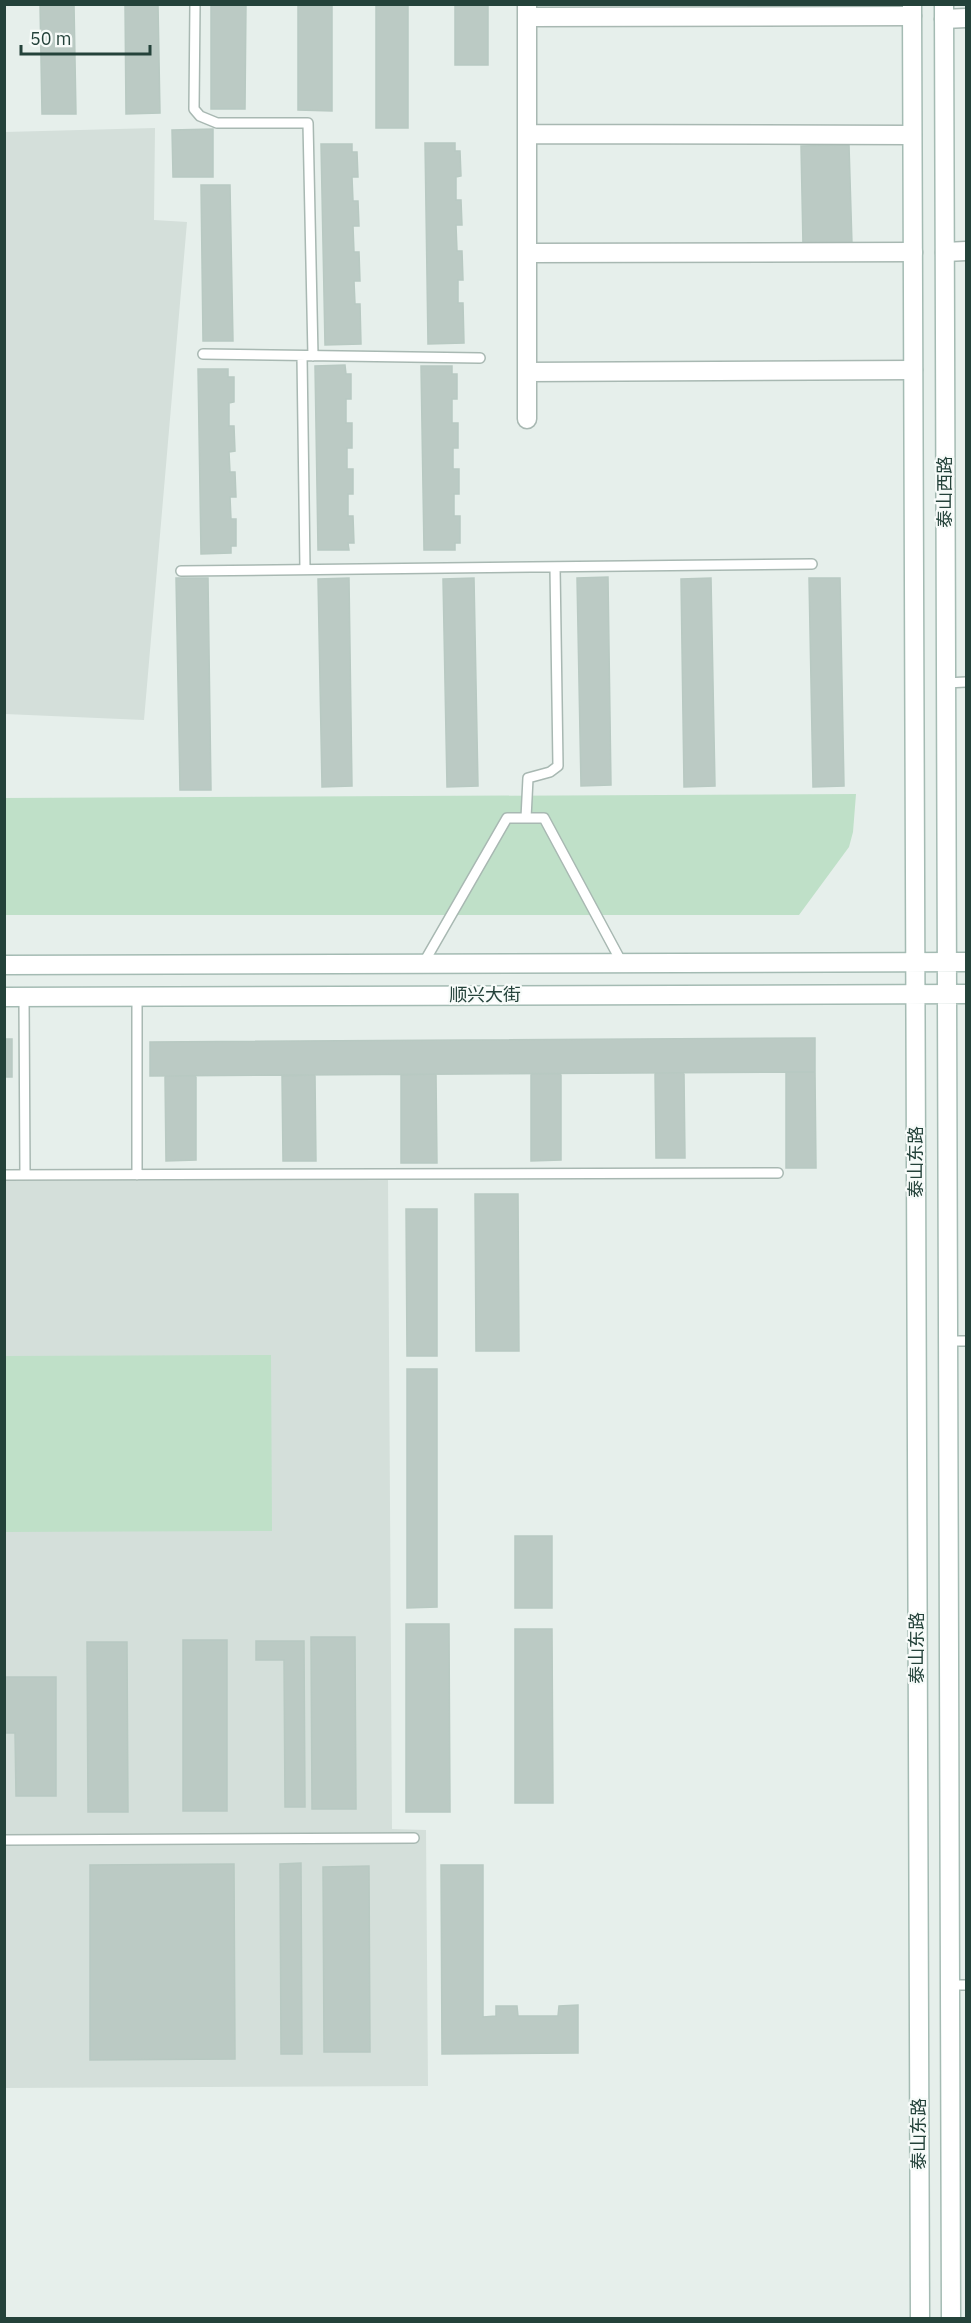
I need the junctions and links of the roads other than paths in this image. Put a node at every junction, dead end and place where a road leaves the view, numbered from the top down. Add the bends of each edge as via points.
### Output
1 (195, 4) edge
2 (527, 10) edge
3 (912, 10) edge
4 (944, 12) edge
5 (966, 18) edge
6 (527, 134) junction
7 (912, 135) junction
8 (966, 251) edge
9 (913, 252) junction
10 (945, 252) junction
11 (527, 253) junction
12 (203, 354) dead end
13 (302, 356) junction
14 (313, 356) junction
15 (480, 358) dead end
16 (913, 370) junction
17 (527, 372) junction
18 (527, 418) dead end
19 (812, 564) dead end
20 (555, 567) junction
21 (305, 569) junction
22 (181, 571) dead end
23 (966, 682) edge
24 (946, 683) junction
25 (526, 818) junction
26 (966, 962) edge
27 (622, 963) junction
28 (423, 964) junction
29 (4, 965) edge
30 (915, 978) junction
31 (947, 978) junction
32 (966, 994) edge
33 (137, 996) junction
34 (4, 997) edge
35 (24, 997) junction
36 (778, 1173) dead end
37 (4, 1175) edge
38 (25, 1175) junction
39 (137, 1175) junction
40 (957, 1341) edge
41 (414, 1838) dead end
42 (4, 1840) edge
43 (958, 1985) edge
44 (920, 2319) edge
45 (951, 2319) edge

1 - 14 lane via 194,109 217,123 308,123
2 - 3 main road
2 - 6 main road
3 - 7 main road, 泰山西路
4 - 5 main road
4 - 10 main road, 泰山西路
6 - 7 main road
6 - 11 main road
7 - 9 main road, 泰山西路
8 - 10 main road
9 - 11 main road
9 - 16 main road, 泰山西路
10 - 24 main road, 泰山西路
11 - 17 main road
12 - 13 lane
13 - 14 lane
13 - 21 lane
14 - 15 lane
16 - 17 main road
16 - 30 main road, 泰山西路
17 - 18 main road
19 - 20 lane
20 - 21 lane
20 - 25 lane via 558,766 528,778
21 - 22 lane
23 - 24 lane
24 - 31 main road, 泰山西路
25 - 27 lane via 544,818
25 - 28 lane via 507,818
26 - 31 main road, 顺兴大街
27 - 28 main road, 顺兴大街
27 - 30 main road, 顺兴大街
28 - 29 main road, 顺兴大街
30 - 31 main road, 顺兴大街
30 - 31 main road, 顺兴大街
30 - 33 main road, 顺兴大街
30 - 44 main road, 泰山东路
31 - 32 main road, 顺兴大街
31 - 40 main road, 泰山东路
33 - 35 main road, 顺兴大街
33 - 39 lane
34 - 35 main road, 顺兴大街
35 - 38 lane
36 - 39 lane
37 - 38 lane
38 - 39 lane
40 - 43 main road, 泰山东路
41 - 42 lane
43 - 45 main road, 泰山东路

